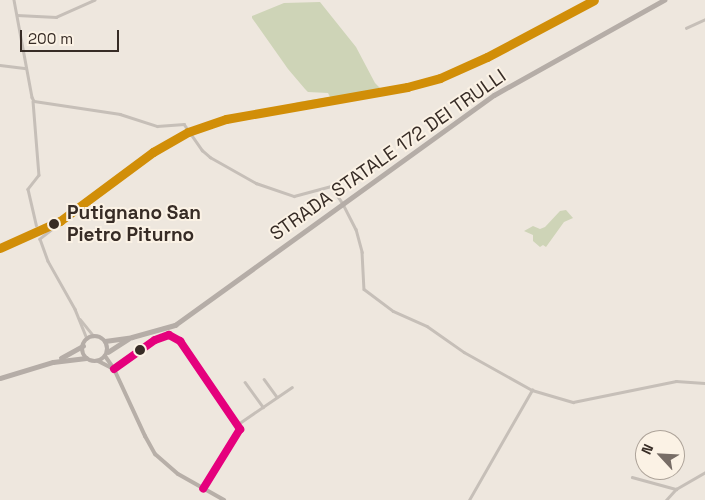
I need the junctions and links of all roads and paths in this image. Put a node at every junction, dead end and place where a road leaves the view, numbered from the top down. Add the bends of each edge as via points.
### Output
1 (14, 0) edge
2 (94, 0) edge
3 (664, 0) edge
4 (17, 15) junction
5 (705, 19) edge
6 (686, 28) dead end
7 (0, 65) edge
8 (26, 68) junction
9 (34, 100) junction
10 (344, 204) junction
11 (36, 225) dead end
12 (54, 228) dead end
13 (78, 316) junction
14 (94, 336) junction
15 (132, 337) junction
16 (86, 339) junction
17 (105, 341) junction
18 (82, 346) junction
19 (106, 354) junction
20 (86, 358) junction
21 (98, 361) junction
22 (53, 362) junction
23 (114, 369) junction
24 (0, 378) edge
25 (264, 379) dead end
26 (245, 382) dead end
27 (705, 384) edge
28 (292, 387) dead end
29 (532, 390) junction
30 (277, 397) junction
31 (263, 406) junction
32 (238, 424) junction
33 (705, 472) edge
34 (632, 477) dead end
35 (203, 489) junction
36 (676, 489) junction
37 (224, 500) edge
38 (469, 500) edge
39 (666, 500) edge

1 - 4 street
2 - 4 street via 54,18
3 - 10 main road, STRADA STATALE 172 DEI TRULLI via 494,95
4 - 8 street
5 - 6 street
7 - 8 street
8 - 9 street
9 - 10 street via 120,114 158,126 180,123 188,128 206,154 256,183 294,196 331,186
9 - 11 street via 38,175 28,188
10 - 15 main road, STRADA STATALE 172 DEI TRULLI via 175,325
10 - 29 street via 360,242 364,289 393,311 427,326 464,352
12 - 13 street via 40,239 48,261
13 - 14 street
13 - 16 street
14 - 16 main road
14 - 17 main road
15 - 17 main road, STRADA STATALE 172 DEI TRULLI
15 - 19 main road, STRADA STATALE 172 DEI TRULLI
16 - 18 main road
17 - 19 main road
18 - 20 main road
18 - 22 main road
19 - 21 main road
19 - 23 street
20 - 21 main road
20 - 22 main road
21 - 23 street
22 - 24 main road
23 - 32 street via 154,340 169,335 180,341
23 - 35 street via 155,454 178,474
25 - 30 street
26 - 31 street
27 - 29 street via 676,381 573,402
28 - 30 street
29 - 38 street
30 - 31 street
31 - 32 street
32 - 35 street via 239,432
33 - 36 street
34 - 36 street
35 - 37 street
36 - 39 street

